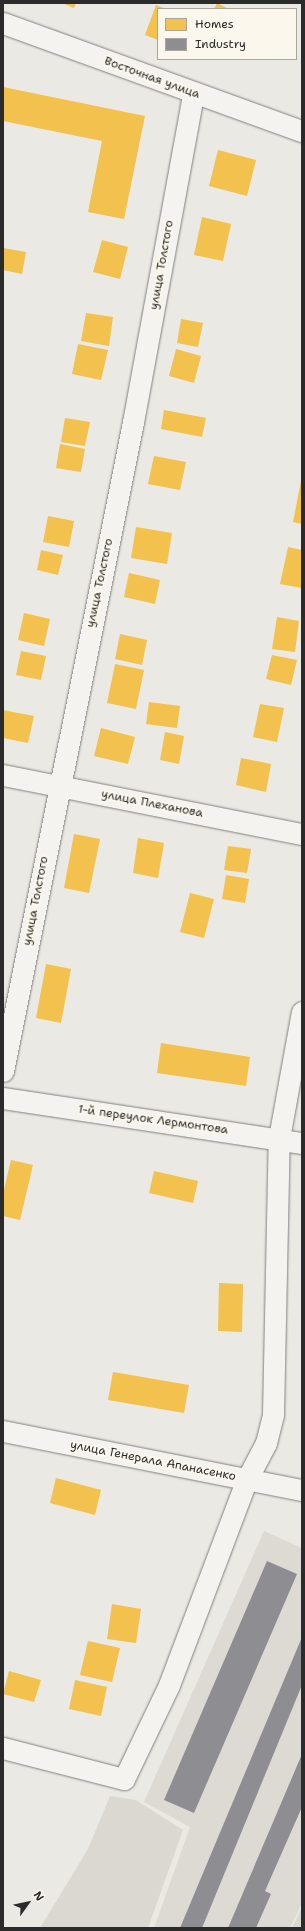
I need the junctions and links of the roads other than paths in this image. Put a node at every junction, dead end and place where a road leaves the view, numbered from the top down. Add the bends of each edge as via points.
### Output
1 (3, 23) edge
2 (193, 94) junction
3 (302, 131) edge
4 (3, 775) edge
5 (59, 786) junction
6 (302, 834) edge
7 (302, 1012) edge
8 (3, 1071) edge
9 (3, 1098) edge
10 (279, 1138) junction
11 (302, 1143) edge
12 (3, 1431) edge
13 (247, 1479) junction
14 (302, 1490) edge
15 (3, 1748) edge

1 - 2 street, Восточная улица
2 - 3 street, Восточная улица
2 - 5 street, улица Толстого via 133,422
4 - 5 street, улица Плеханова
5 - 6 street, улица Плеханова
5 - 8 street, улица Толстого
7 - 10 street
9 - 10 street, 1-й переулок Лермонтова
10 - 11 street, 1-й переулок Лермонтова
10 - 13 street via 273,1414 266,1443
12 - 13 street, улица Генерала Апанасенко
13 - 14 street, улица Генерала Апанасенко
13 - 15 street via 169,1685 124,1779

